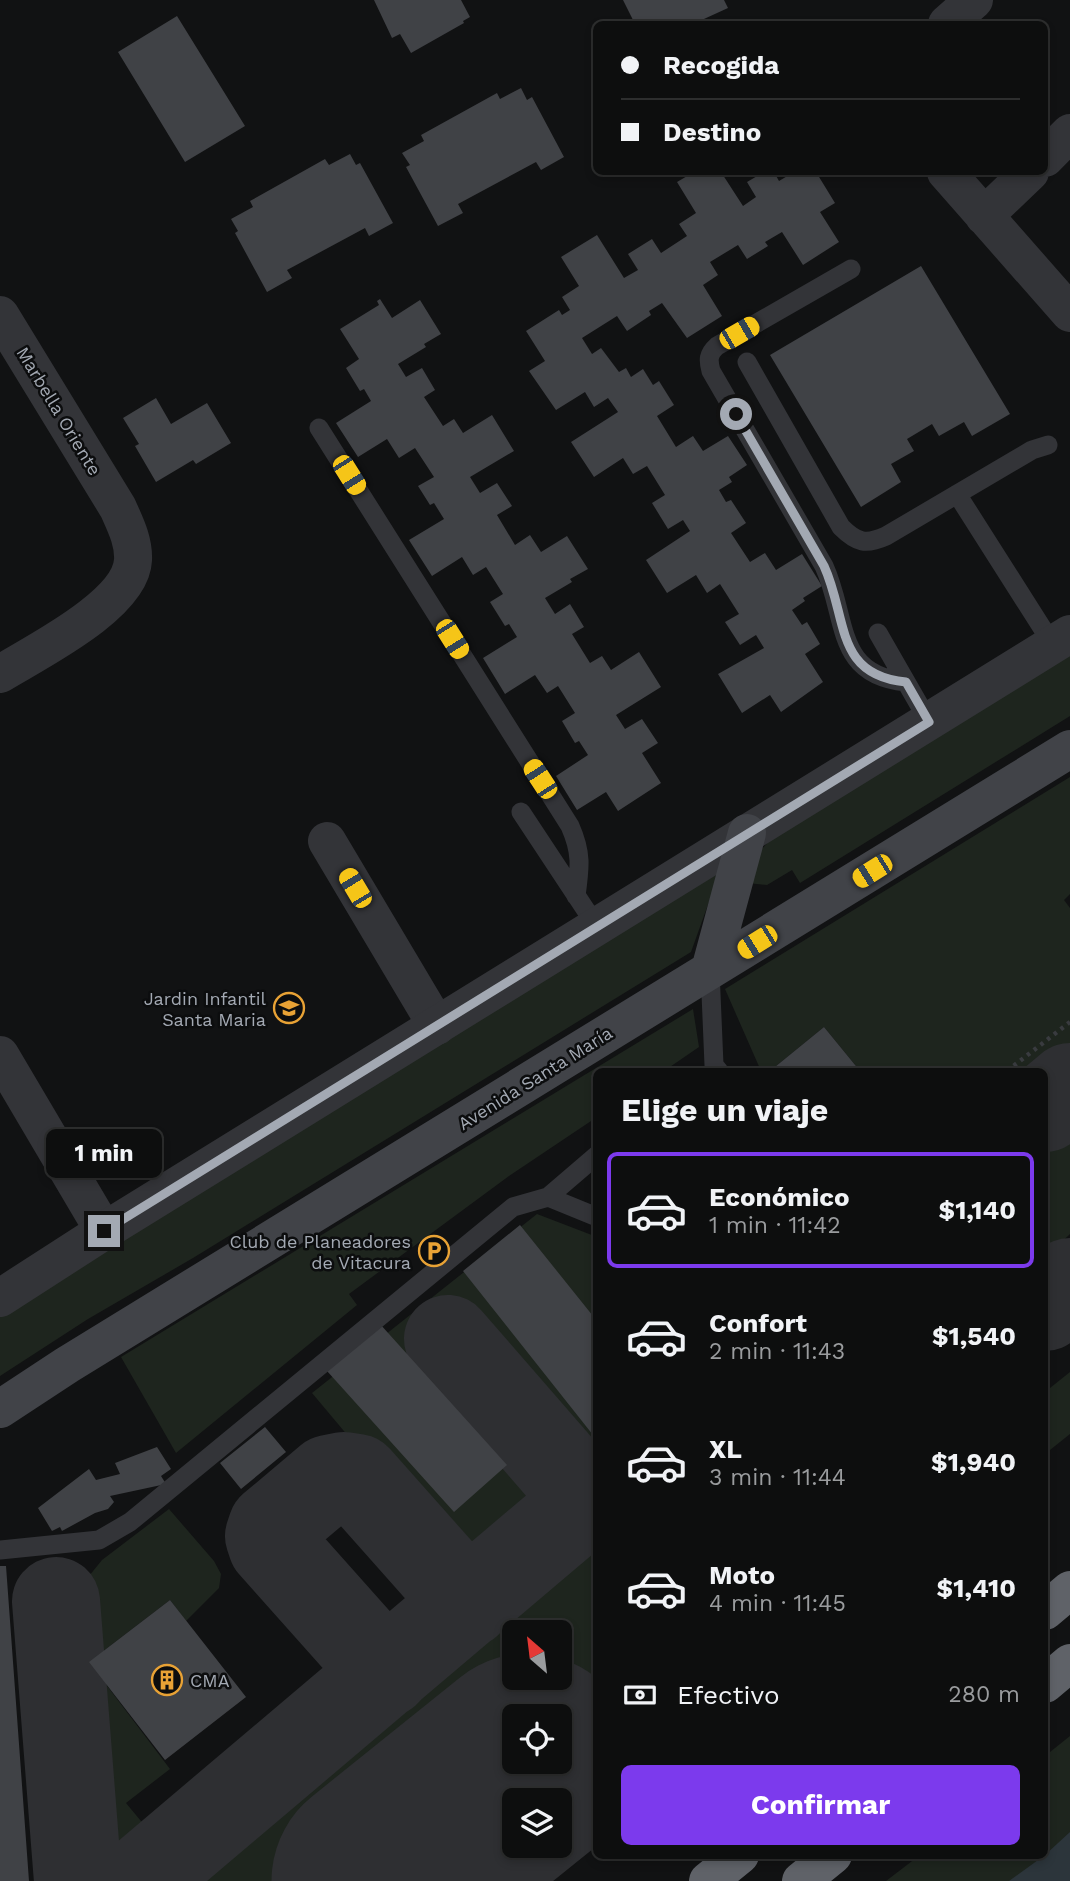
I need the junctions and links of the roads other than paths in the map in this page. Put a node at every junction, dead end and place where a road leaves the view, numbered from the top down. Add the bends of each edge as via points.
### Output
1 (974, 0) edge
2 (950, 21) edge
3 (1070, 133) edge
4 (1048, 155) edge
5 (949, 175) edge
6 (1027, 175) edge
7 (984, 216) junction
8 (850, 269) dead end
9 (1070, 313) edge
10 (0, 315) edge
11 (747, 362) dead end
12 (319, 428) dead end
13 (1048, 445) dead end
14 (957, 494) junction
15 (878, 633) dead end
16 (1061, 640) edge
17 (0, 674) edge
18 (906, 682) junction
19 (929, 722) junction
20 (1070, 749) edge
21 (521, 812) dead end
22 (747, 833) junction
23 (327, 841) dead end
24 (576, 896) junction
25 (597, 927) junction
26 (710, 970) junction
27 (437, 1026) junction
28 (0, 1055) edge
29 (713, 1068) edge
30 (593, 1158) edge
31 (548, 1197) junction
32 (593, 1215) edge
33 (104, 1231) junction
34 (0, 1298) edge
35 (0, 1409) edge
36 (0, 1550) edge
37 (1070, 1590) edge
38 (1048, 1608) edge
39 (1070, 1663) edge
40 (1048, 1681) edge
41 (735, 1859) edge
42 (828, 1859) edge
43 (708, 1881) edge
44 (801, 1881) edge

1 - 2 street
3 - 4 street
5 - 7 street
6 - 7 street
7 - 9 street
8 - 18 lane via 717,346 709,363 824,566 854,657 878,677
10 - 17 street, Marbella Oriente via 118,508 130,537 133,561 120,592 103,609
11 - 14 lane via 841,527 853,539 873,542
12 - 24 lane via 570,826 581,862
13 - 14 lane
14 - 16 lane
15 - 18 lane
16 - 19 street
18 - 19 lane
19 - 22 street
20 - 26 main road, Avenida Santa María
21 - 24 lane
22 - 25 street
22 - 26 main road
23 - 27 street
24 - 25 lane
25 - 27 street
26 - 29 lane
26 - 35 main road, Avenida Santa María
27 - 33 street
28 - 33 street
30 - 31 lane
31 - 32 lane
31 - 36 lane via 513,1207 130,1522 99,1540
33 - 34 street
37 - 38 highway
39 - 40 highway
41 - 43 highway
42 - 44 highway

